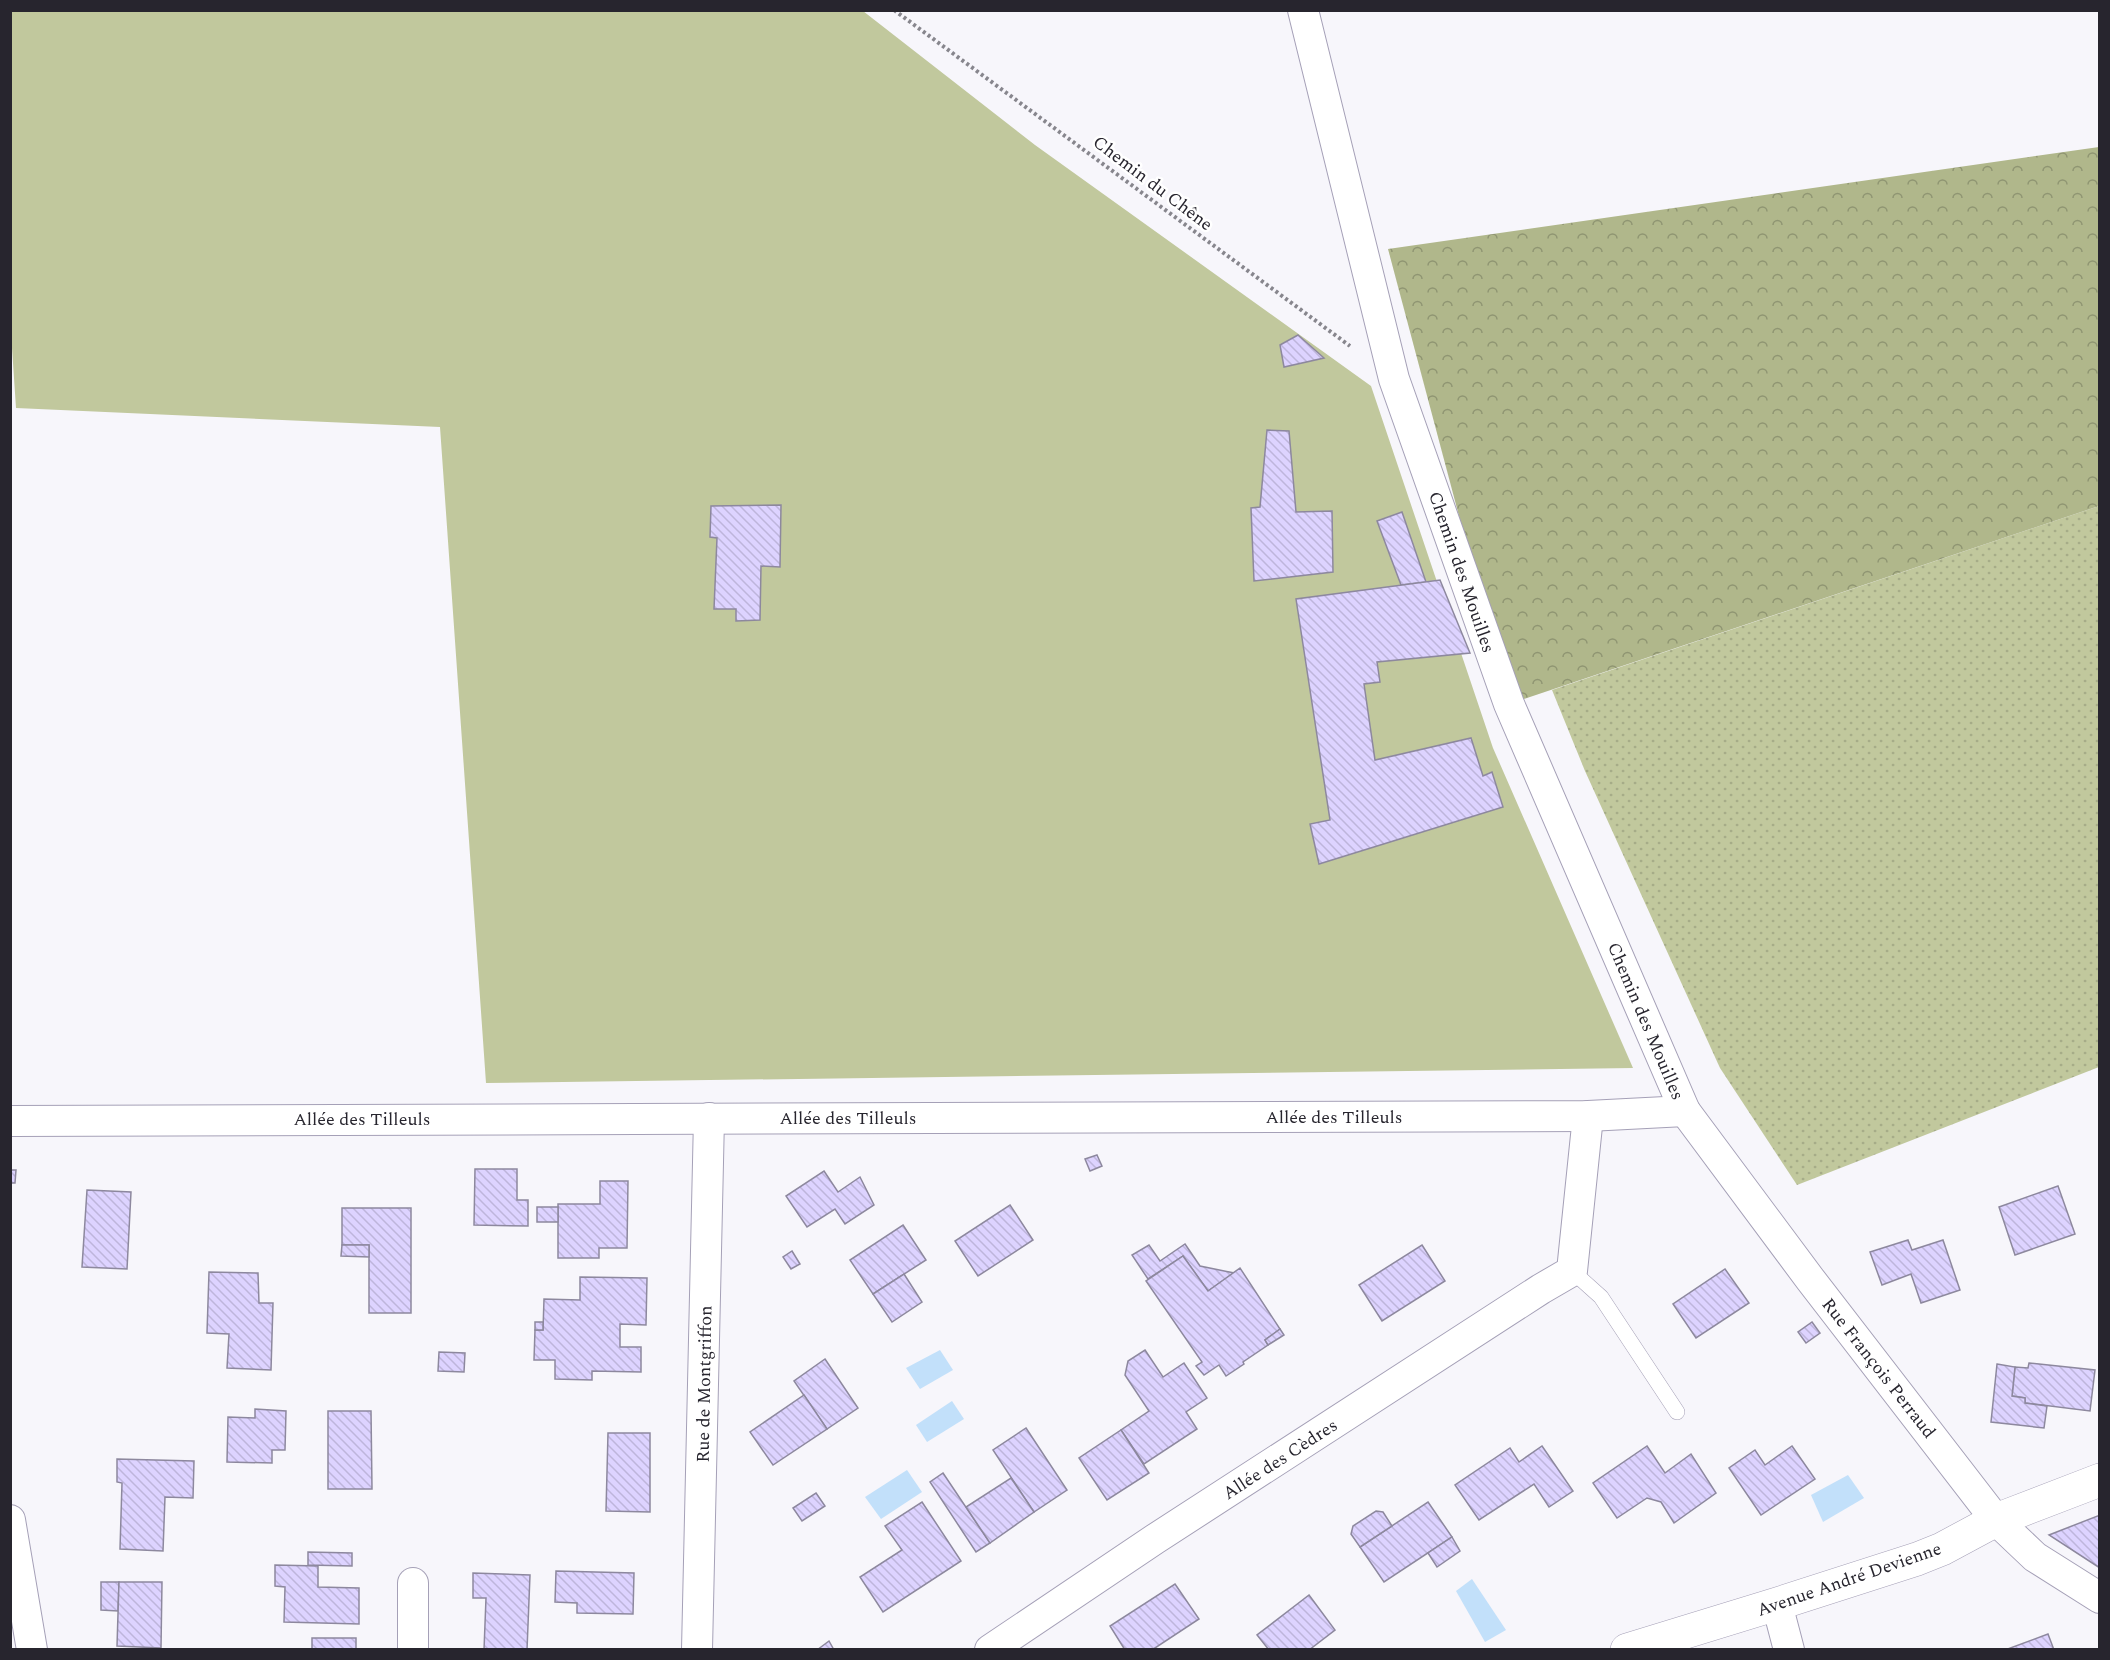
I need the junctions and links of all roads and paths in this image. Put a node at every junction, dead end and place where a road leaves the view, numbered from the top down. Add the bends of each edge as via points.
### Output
1 (894, 10) edge
2 (1303, 10) edge
3 (1394, 379) junction
4 (1685, 1111) junction
5 (1588, 1116) junction
6 (709, 1118) junction
7 (10, 1121) edge
8 (1572, 1270) junction
9 (1677, 1412) dead end
10 (2100, 1480) edge
11 (10, 1520) edge
12 (1996, 1520) junction
13 (413, 1583) dead end
14 (2100, 1598) edge
15 (1777, 1604) junction
16 (32, 1650) edge
17 (413, 1650) edge
18 (697, 1650) edge
19 (990, 1650) edge
20 (1627, 1650) edge
21 (1789, 1650) edge

1 - 3 path, Chemin du Chêne
2 - 3 street, Chemin des Mouilles
3 - 4 street, Chemin des Mouilles via 1509,704
4 - 5 street, Allée des Tilleuls
4 - 12 street, Rue François Perraud
5 - 6 street, Allée des Tilleuls
5 - 8 street
6 - 7 street, Allée des Tilleuls
6 - 18 street, Rue de Montgriffon
8 - 9 lane via 1601,1297
8 - 19 street, Allée des Cèdres
10 - 12 street, Avenue André Devienne
11 - 16 street
12 - 14 street, Rue François Perraud via 2035,1557
12 - 15 street, Avenue André Devienne via 1917,1559
13 - 17 street
15 - 20 street, Avenue André Devienne
15 - 21 street

